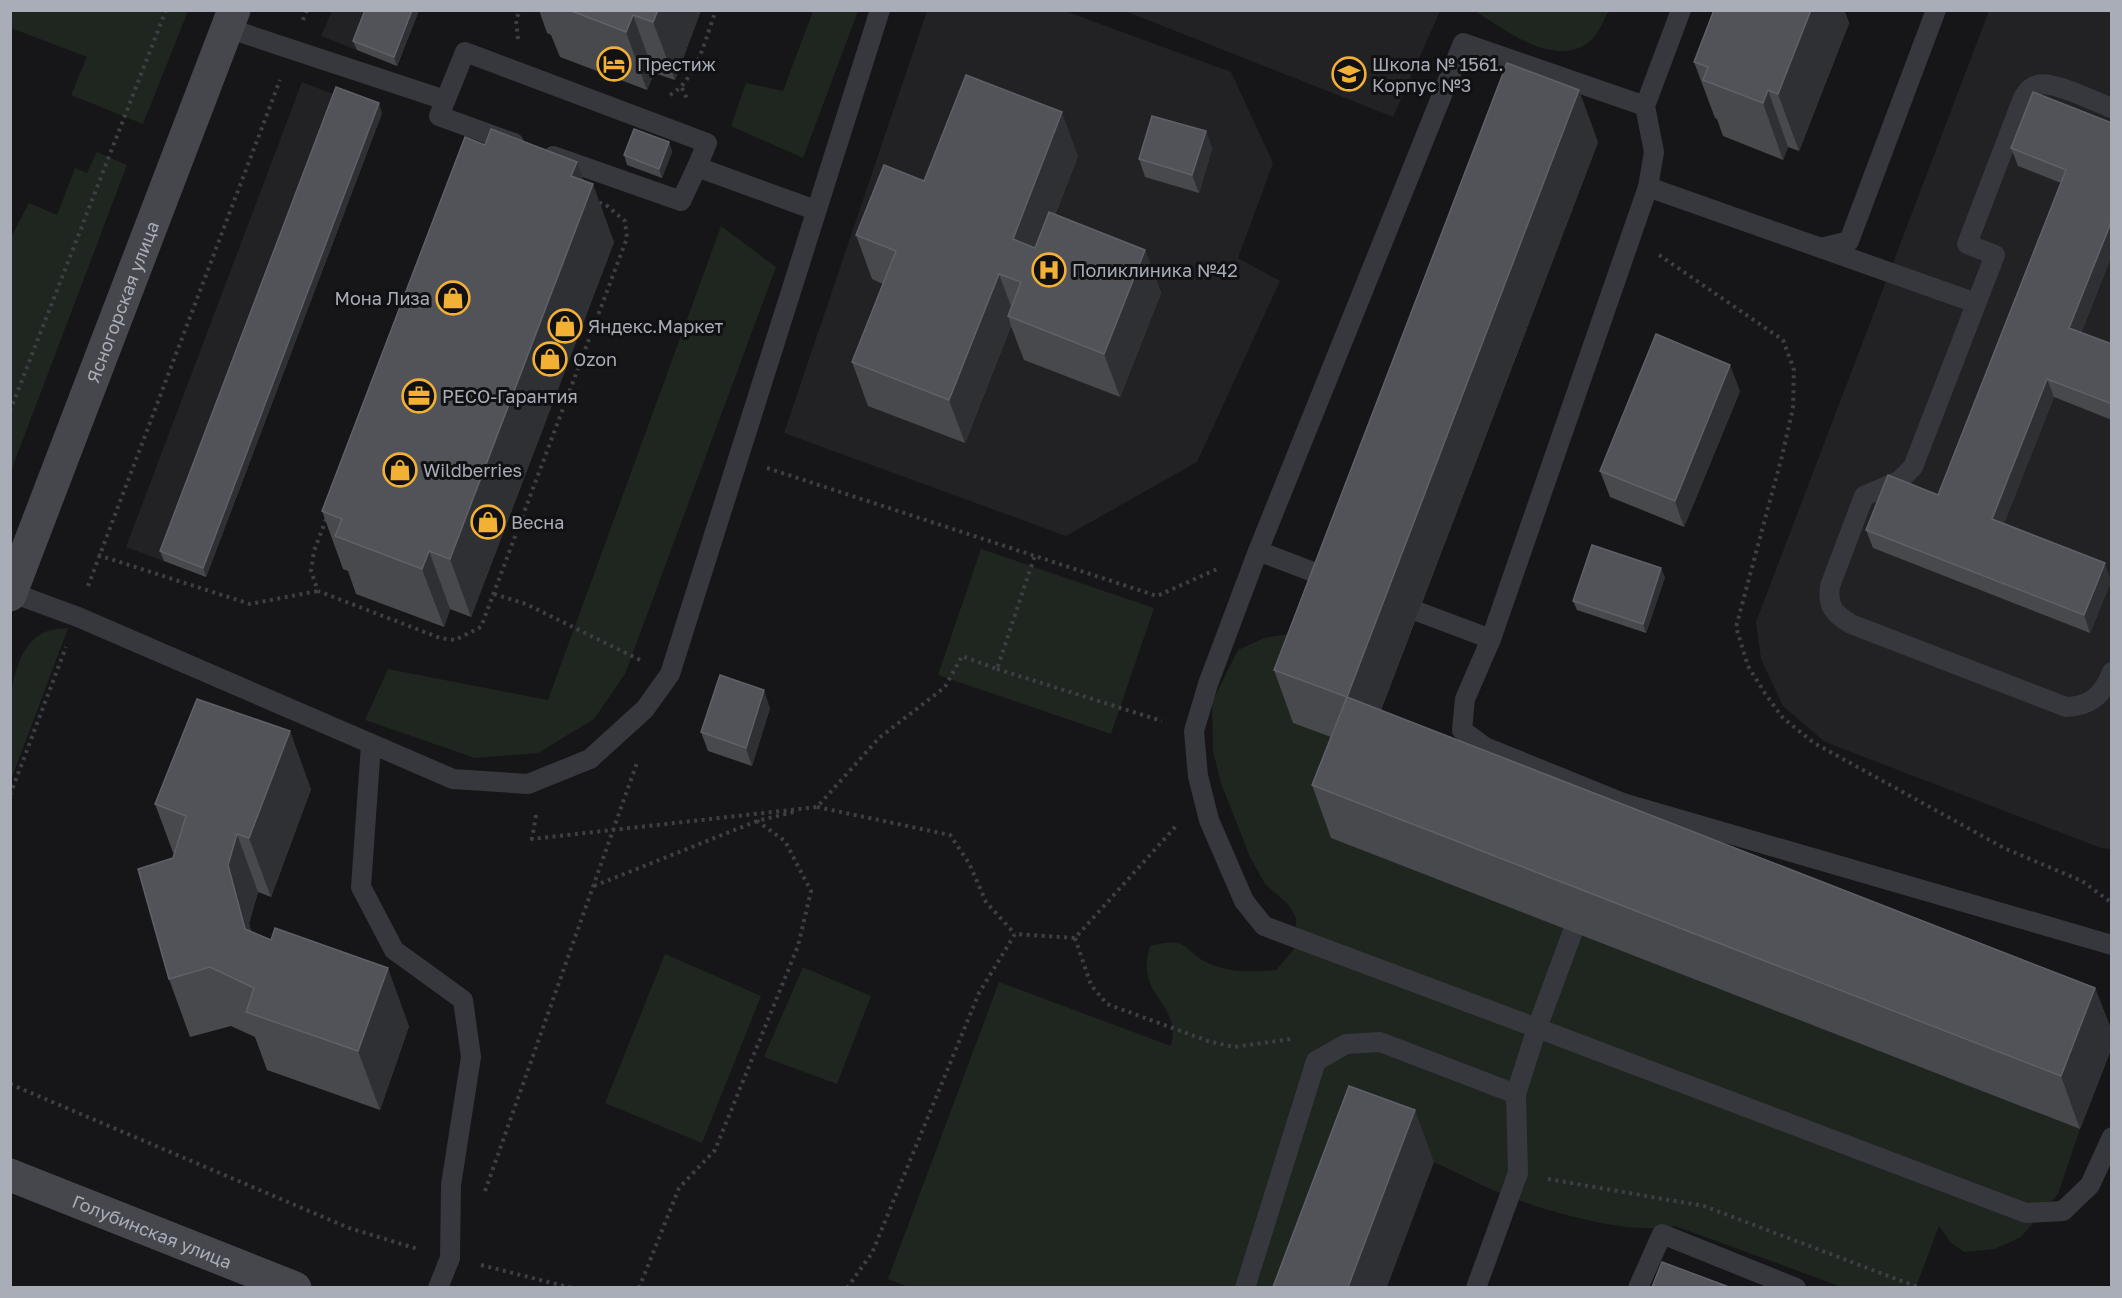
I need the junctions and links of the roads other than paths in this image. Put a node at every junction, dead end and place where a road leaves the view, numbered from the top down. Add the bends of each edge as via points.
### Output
1 (880, 10) edge
2 (1681, 10) edge
3 (1936, 10) edge
4 (230, 19) edge
5 (445, 100) junction
6 (1645, 106) junction
7 (2112, 108) edge
8 (697, 167) junction
9 (1648, 187) junction
10 (815, 210) junction
11 (1821, 248) junction
12 (1976, 303) junction
13 (1258, 551) junction
14 (1346, 584) edge
15 (11, 593) edge
16 (1419, 612) dead end
17 (1491, 639) junction
18 (2112, 672) edge
19 (371, 745) junction
20 (1623, 803) junction
21 (1608, 843) edge
22 (1573, 931) edge
23 (2112, 945) edge
24 (1537, 1029) junction
25 (1516, 1094) junction
26 (2112, 1137) edge
27 (10, 1174) edge
28 (295, 1287) edge
29 (438, 1287) edge
30 (1245, 1287) edge
31 (1476, 1287) edge
32 (1638, 1287) edge
33 (1796, 1287) edge

1 - 10 lane
2 - 6 lane
3 - 11 lane via 1849,241
4 - 5 lane via 291,50
4 - 15 main road, Ясногорская улица
5 - 8 lane via 439,116 681,201
5 - 8 lane via 465,52 707,143
6 - 9 lane via 1654,152
6 - 13 lane via 1463,43
7 - 12 lane via 2050,85 2038,84 2029,89 1967,244 1995,255
8 - 10 lane
9 - 11 lane
9 - 17 lane
10 - 19 lane via 670,674 645,709 590,759 528,784 453,779
11 - 12 lane
12 - 18 lane via 1913,467 1899,481 1864,496 1828,600 1836,615 1851,624 2066,707 2094,701
13 - 14 lane
13 - 24 lane via 1194,731 1198,776 1209,820 1244,901 1264,926
15 - 19 lane via 78,617
16 - 17 lane
17 - 20 lane via 1465,699 1462,730 1485,747
19 - 29 lane via 361,887 394,950 463,1000 471,1057 451,1185 450,1258
20 - 21 lane
20 - 23 lane
22 - 24 lane
24 - 25 lane
24 - 26 lane via 2026,1213 2063,1211 2090,1185
25 - 30 lane via 1380,1042 1346,1044 1316,1061
25 - 31 lane via 1518,1173
27 - 28 main road, Голубинская улица
32 - 33 lane via 1662,1234

